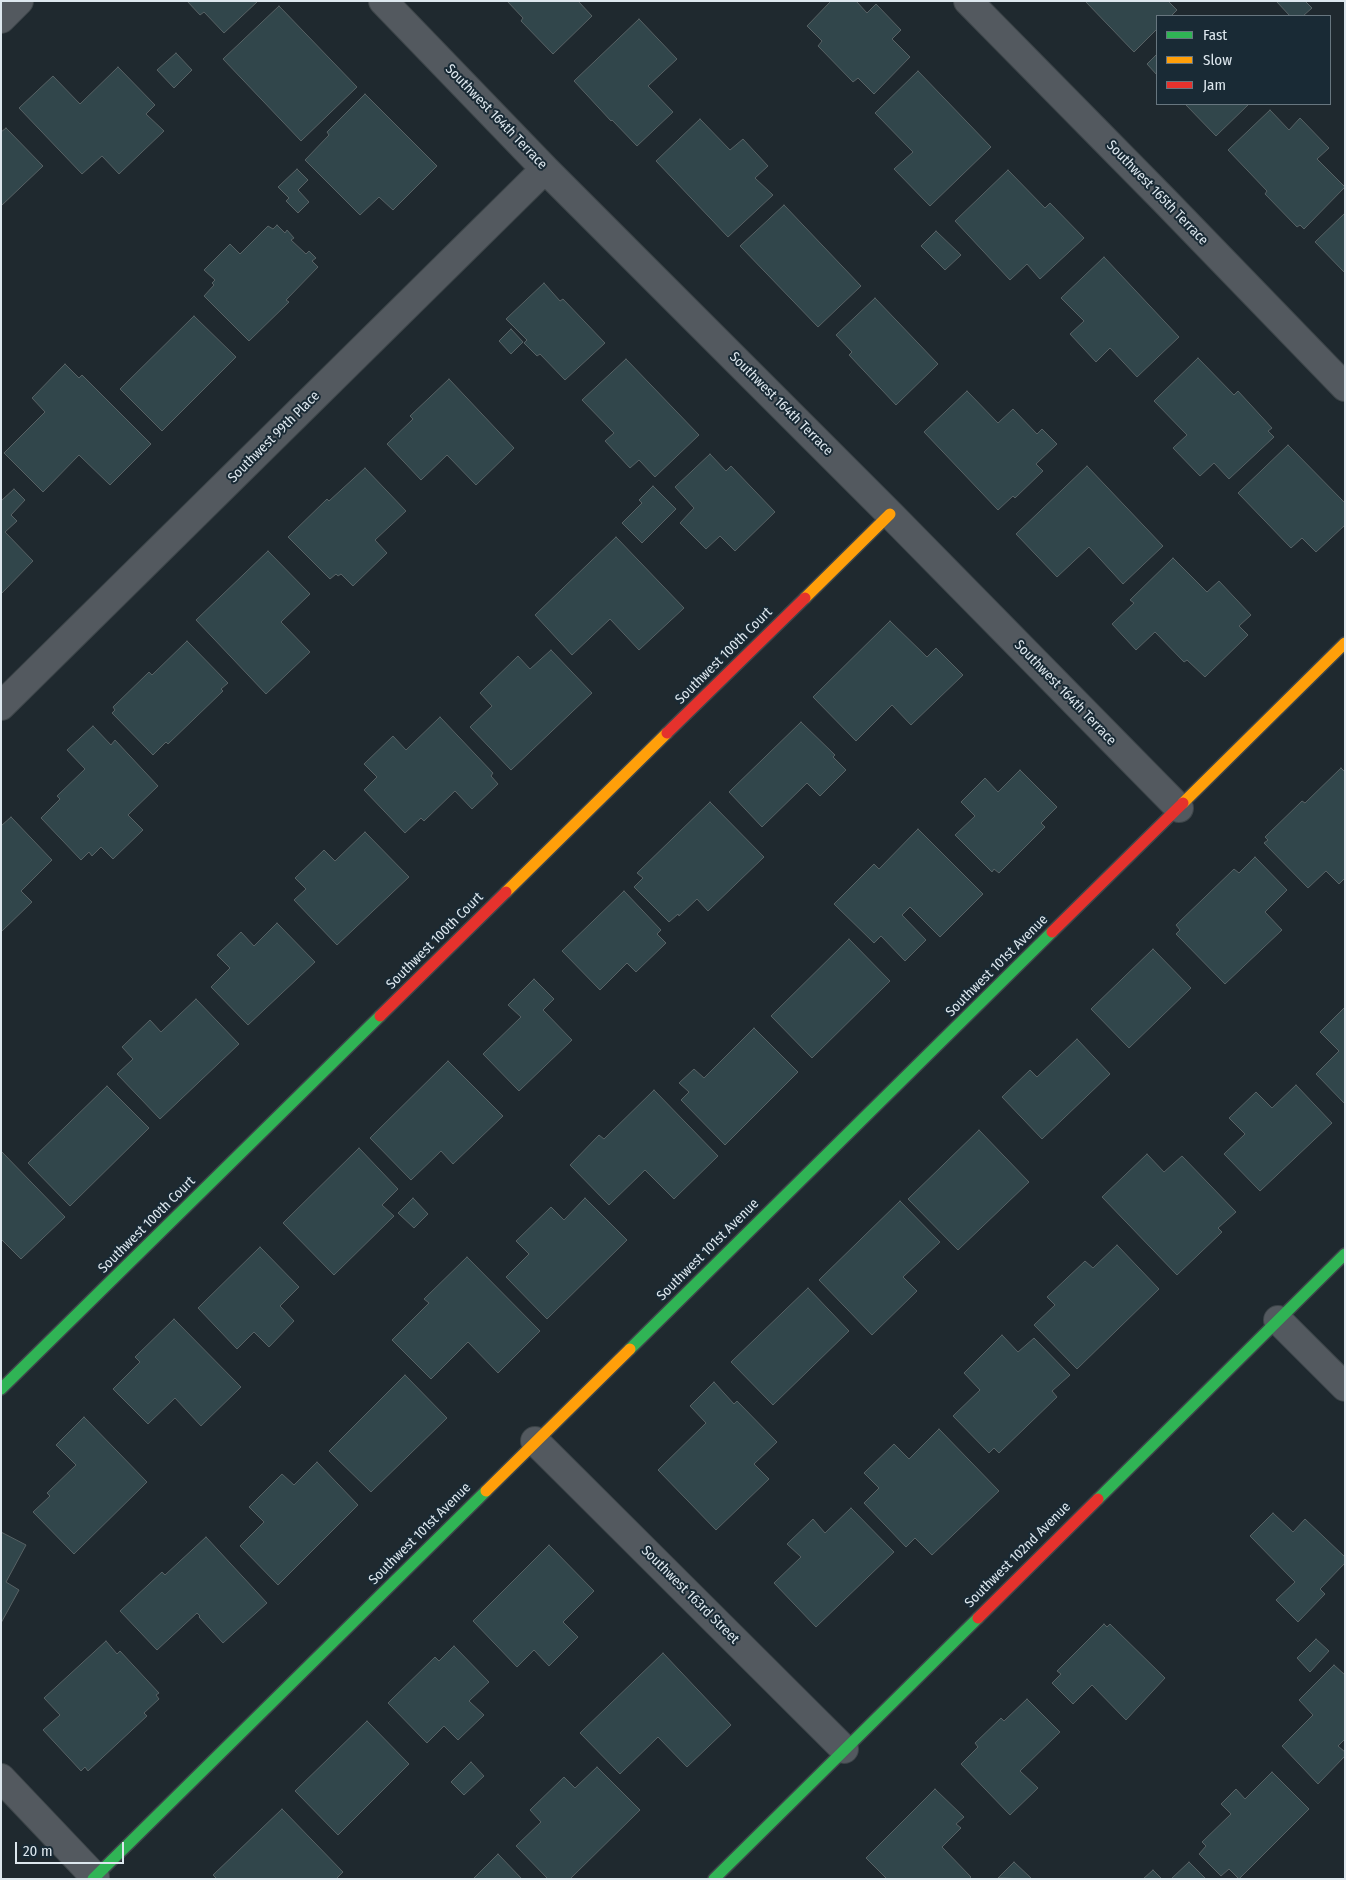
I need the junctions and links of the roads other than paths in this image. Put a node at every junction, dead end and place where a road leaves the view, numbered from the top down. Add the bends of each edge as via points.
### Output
1 (19, 1) edge
2 (383, 1) edge
3 (968, 1) edge
4 (1, 19) edge
5 (546, 169) junction
6 (1345, 388) edge
7 (890, 514) junction
8 (1345, 643) edge
9 (1, 706) edge
10 (1179, 808) junction
11 (1345, 1254) edge
12 (1278, 1320) junction
13 (1345, 1387) edge
14 (1, 1389) edge
15 (536, 1441) junction
16 (844, 1749) junction
17 (1, 1778) edge
18 (94, 1878) edge
19 (714, 1879) edge

1 - 4 street
2 - 5 street, Southwest 164th Terrace
3 - 6 street, Southwest 165th Terrace
5 - 7 street, Southwest 164th Terrace
5 - 9 street, Southwest 99th Place
7 - 10 street, Southwest 164th Terrace
7 - 14 street, Southwest 100th Court
8 - 10 street, Southwest 101st Avenue
10 - 15 street, Southwest 101st Avenue
11 - 12 street, Southwest 102nd Avenue
12 - 13 street
12 - 16 street, Southwest 102nd Avenue
15 - 16 street, Southwest 163rd Street
15 - 18 street, Southwest 101st Avenue
16 - 19 street, Southwest 102nd Avenue
17 - 18 street

